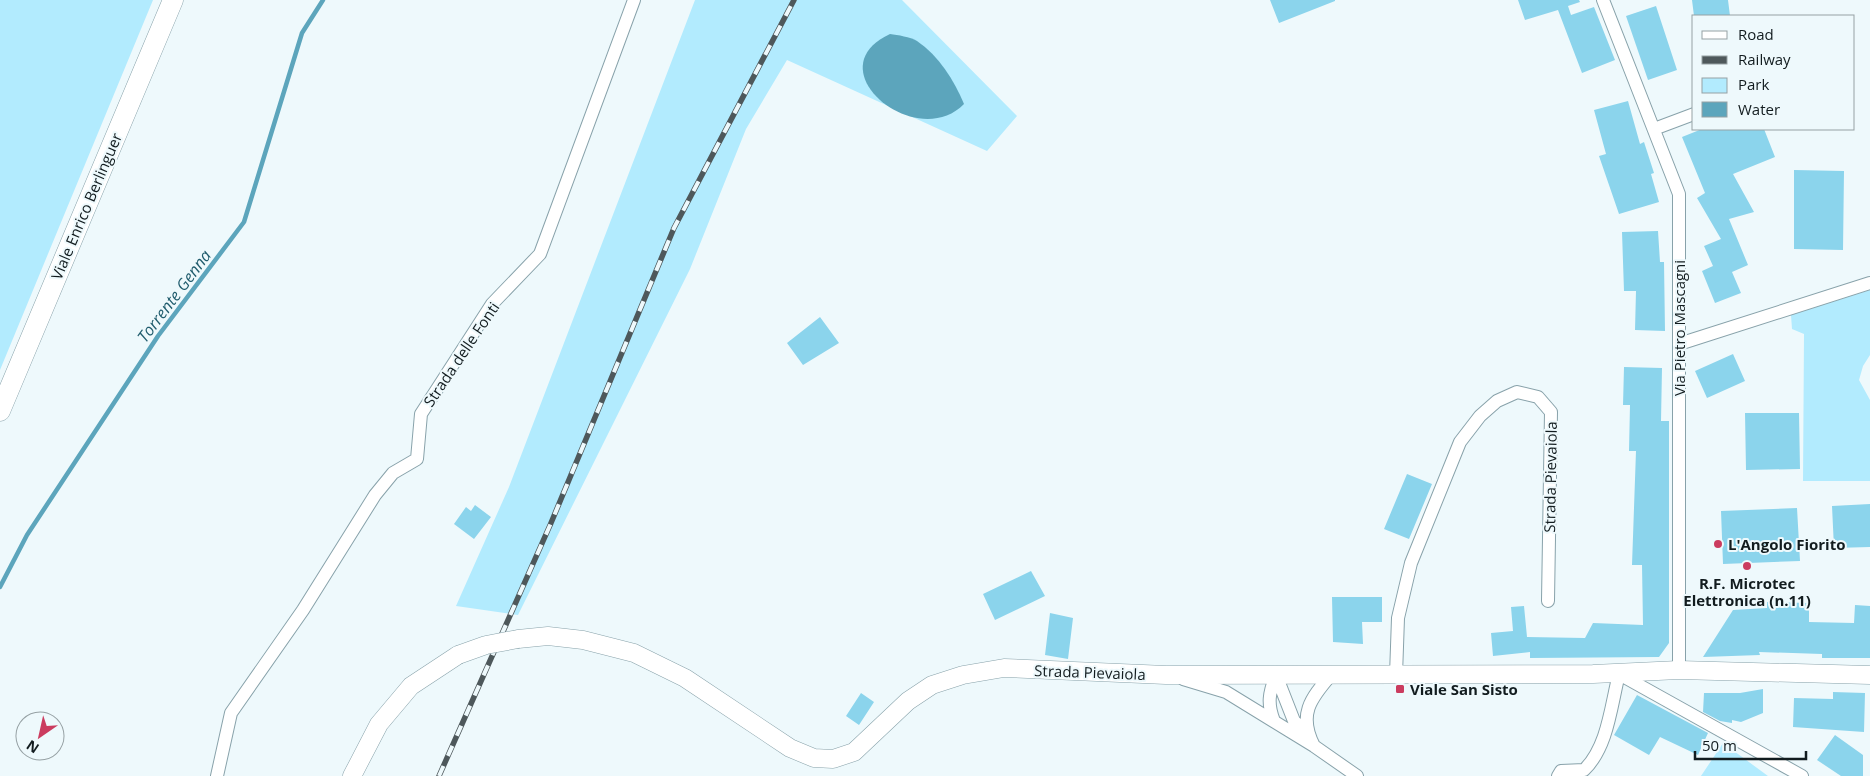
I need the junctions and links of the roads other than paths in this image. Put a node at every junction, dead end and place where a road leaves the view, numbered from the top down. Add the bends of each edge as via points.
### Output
1 (172, 0) edge
2 (634, 0) edge
3 (1603, 0) edge
4 (1692, 115) edge
5 (1654, 129) junction
6 (1870, 283) edge
7 (1679, 344) junction
8 (0, 411) edge
9 (1548, 600) dead end
10 (1679, 670) junction
11 (1620, 674) junction
12 (1166, 675) junction
13 (1396, 675) junction
14 (1870, 675) edge
15 (1276, 676) junction
16 (1331, 676) junction
17 (1274, 722) junction
18 (1306, 731) junction
19 (1314, 746) junction
20 (1585, 773) edge
21 (217, 776) edge
22 (352, 776) edge
23 (1357, 776) edge
24 (1558, 776) edge
25 (1802, 776) edge

1 - 8 main road, Viale Enrico Berlinguer
2 - 21 street, Strada delle Fonti via 540,254 492,304 421,414 417,459 393,473 375,495 231,713
3 - 5 street, Via Pietro Mascagni
4 - 5 street
5 - 7 street, Via Pietro Mascagni via 1679,194
6 - 7 street
7 - 10 street, Via Pietro Mascagni
9 - 13 street, Strada Pievaiola via 1551,412 1538,397 1517,392 1497,401 1480,416 1460,442 1411,563 1398,618
10 - 11 street
10 - 14 street
11 - 13 street
11 - 20 street via 1602,742 1595,760
11 - 25 street
12 - 15 street, Strada Pievaiola
12 - 17 street via 1226,692
12 - 22 street, Strada Pievaiola, bridge via 1004,668 963,675 932,684 854,752 833,759 814,758 790,748 685,678 634,653 583,640 548,636 518,639 458,655 411,686 379,724
13 - 16 street, Strada Pievaiola
15 - 16 street, Strada Pievaiola
15 - 17 street via 1269,693 1269,710
15 - 18 street via 1294,721
16 - 18 street via 1314,694 1308,707
17 - 19 street
18 - 19 street
19 - 23 street
20 - 24 street via 1561,771

